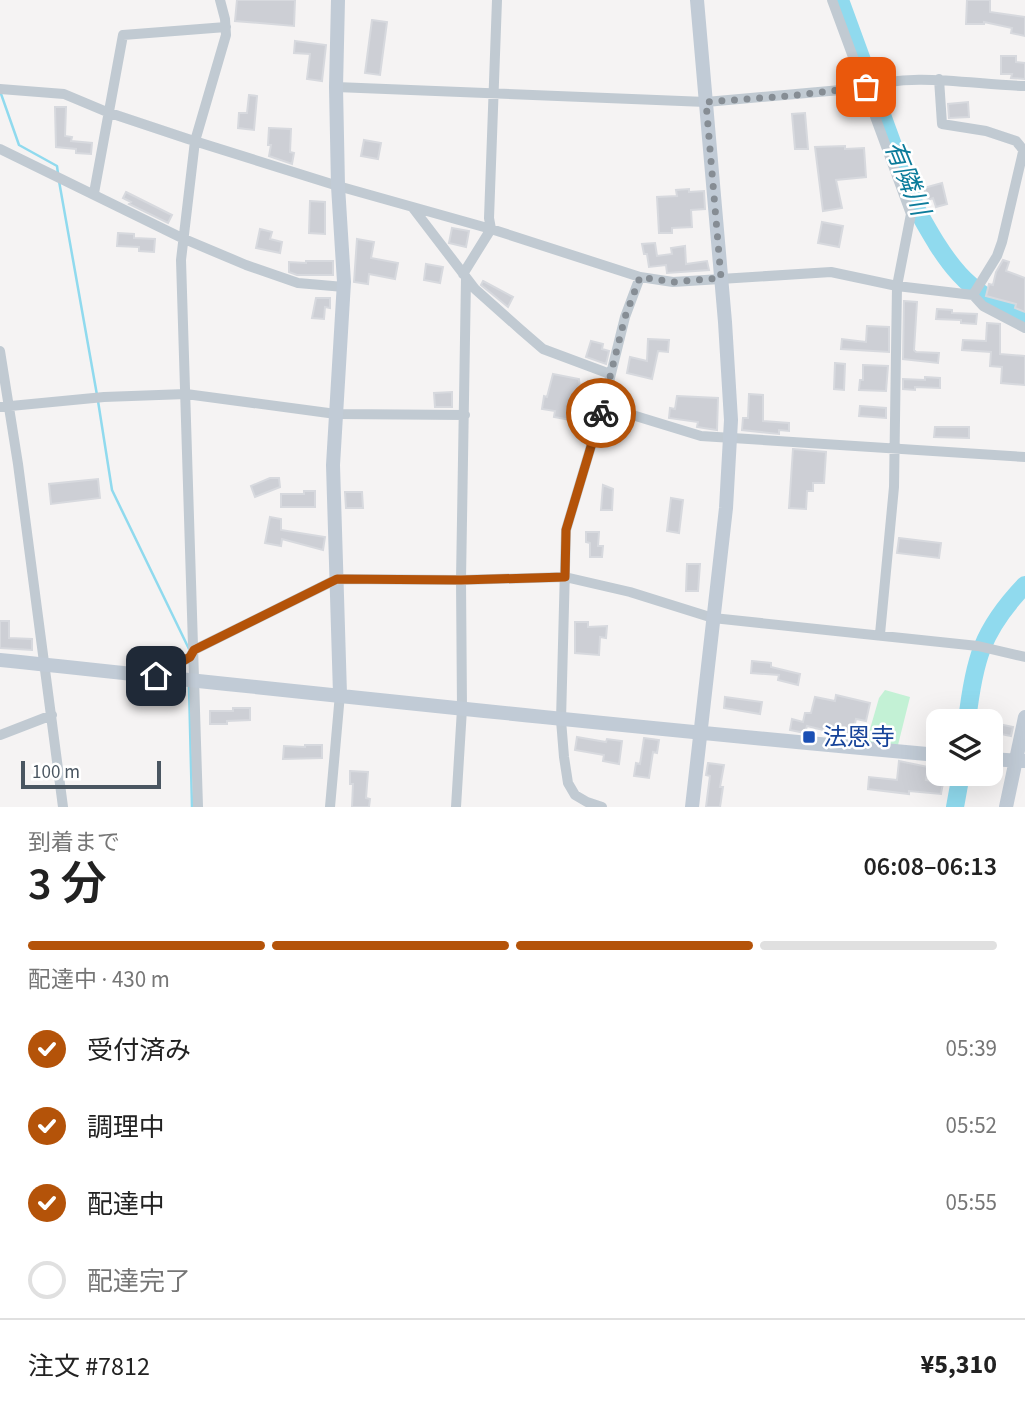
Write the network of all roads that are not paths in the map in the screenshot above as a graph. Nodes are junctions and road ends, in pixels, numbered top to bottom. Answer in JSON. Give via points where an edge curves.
{"nodes":[{"id":1,"x":220,"y":0,"type":"edge"},
{"id":2,"x":338,"y":0,"type":"edge"},
{"id":3,"x":497,"y":0,"type":"edge"},
{"id":4,"x":697,"y":0,"type":"edge"},
{"id":5,"x":832,"y":0,"type":"edge"},
{"id":6,"x":226,"y":27,"type":"junction"},
{"id":7,"x":939,"y":79,"type":"junction"},
{"id":8,"x":868,"y":86,"type":"junction"},
{"id":9,"x":1025,"y":86,"type":"edge"},
{"id":10,"x":336,"y":87,"type":"junction"},
{"id":11,"x":3,"y":90,"type":"edge"},
{"id":12,"x":494,"y":92,"type":"junction"},
{"id":13,"x":706,"y":102,"type":"junction"},
{"id":14,"x":107,"y":112,"type":"junction"},
{"id":15,"x":195,"y":141,"type":"junction"},
{"id":16,"x":0,"y":149,"type":"edge"},
{"id":17,"x":1024,"y":152,"type":"edge"},
{"id":18,"x":338,"y":186,"type":"junction"},
{"id":19,"x":94,"y":193,"type":"junction"},
{"id":20,"x":412,"y":207,"type":"junction"},
{"id":21,"x":491,"y":229,"type":"junction"},
{"id":22,"x":182,"y":238,"type":"junction"},
{"id":23,"x":465,"y":276,"type":"junction"},
{"id":24,"x":640,"y":277,"type":"junction"},
{"id":25,"x":721,"y":278,"type":"junction"},
{"id":26,"x":897,"y":286,"type":"junction"},
{"id":27,"x":344,"y":287,"type":"junction"},
{"id":28,"x":973,"y":295,"type":"junction"},
{"id":29,"x":1025,"y":327,"type":"edge"},
{"id":30,"x":0,"y":351,"type":"edge"},
{"id":31,"x":611,"y":374,"type":"junction"},
{"id":32,"x":186,"y":394,"type":"junction"},
{"id":33,"x":603,"y":406,"type":"junction"},
{"id":34,"x":4,"y":407,"type":"edge"},
{"id":35,"x":336,"y":414,"type":"junction"},
{"id":36,"x":465,"y":415,"type":"junction"},
{"id":37,"x":730,"y":439,"type":"junction"},
{"id":38,"x":895,"y":448,"type":"junction"},
{"id":39,"x":1025,"y":457,"type":"edge"},
{"id":40,"x":565,"y":577,"type":"junction"},
{"id":41,"x":337,"y":579,"type":"junction"},
{"id":42,"x":461,"y":580,"type":"junction"},
{"id":43,"x":713,"y":618,"type":"junction"},
{"id":44,"x":880,"y":634,"type":"junction"},
{"id":45,"x":190,"y":656,"type":"junction"},
{"id":46,"x":1025,"y":657,"type":"edge"},
{"id":47,"x":0,"y":660,"type":"edge"},
{"id":48,"x":45,"y":665,"type":"junction"},
{"id":49,"x":156,"y":676,"type":"junction"},
{"id":50,"x":195,"y":681,"type":"junction"},
{"id":51,"x":340,"y":694,"type":"junction"},
{"id":52,"x":462,"y":709,"type":"junction"},
{"id":53,"x":52,"y":715,"type":"junction"},
{"id":54,"x":1025,"y":717,"type":"edge"},
{"id":55,"x":561,"y":720,"type":"junction"},
{"id":56,"x":700,"y":734,"type":"junction"},
{"id":57,"x":0,"y":735,"type":"edge"},
{"id":58,"x":926,"y":754,"type":"edge"},
{"id":59,"x":1020,"y":761,"type":"edge"},
{"id":60,"x":63,"y":807,"type":"edge"},
{"id":61,"x":198,"y":807,"type":"edge"},
{"id":62,"x":330,"y":807,"type":"edge"},
{"id":63,"x":456,"y":807,"type":"edge"},
{"id":64,"x":602,"y":807,"type":"edge"},
{"id":65,"x":692,"y":807,"type":"edge"},
{"id":66,"x":1006,"y":807,"type":"edge"}],
"edges":[{"from":1,"to":6,"type":"street"},
{"from":2,"to":10,"type":"street"},
{"from":3,"to":12,"type":"street"},
{"from":4,"to":13,"type":"street"},
{"from":5,"to":8,"type":"street"},
{"from":6,"to":14,"type":"street","via":[[123,35]]},
{"from":6,"to":15,"type":"street"},
{"from":7,"to":8,"type":"street"},
{"from":7,"to":9,"type":"street"},
{"from":7,"to":17,"type":"street","via":[[942,124],[1016,141]]},
{"from":8,"to":13,"type":"street"},
{"from":8,"to":26,"type":"street","via":[[911,214]]},
{"from":10,"to":12,"type":"street"},
{"from":10,"to":18,"type":"street"},
{"from":11,"to":14,"type":"street","via":[[64,94]]},
{"from":12,"to":13,"type":"street"},
{"from":12,"to":21,"type":"street"},
{"from":13,"to":25,"type":"street"},
{"from":14,"to":15,"type":"street"},
{"from":14,"to":19,"type":"street"},
{"from":15,"to":18,"type":"street"},
{"from":15,"to":22,"type":"street"},
{"from":16,"to":19,"type":"street"},
{"from":17,"to":28,"type":"street","via":[[1002,242]]},
{"from":18,"to":20,"type":"street"},
{"from":18,"to":27,"type":"street"},
{"from":19,"to":22,"type":"street"},
{"from":20,"to":21,"type":"street"},
{"from":20,"to":23,"type":"street"},
{"from":21,"to":23,"type":"street"},
{"from":21,"to":24,"type":"street"},
{"from":22,"to":27,"type":"street","via":[[298,283]]},
{"from":22,"to":32,"type":"street"},
{"from":23,"to":31,"type":"street","via":[[543,349]]},
{"from":23,"to":36,"type":"street"},
{"from":24,"to":25,"type":"street","via":[[673,282]]},
{"from":24,"to":31,"type":"street"},
{"from":25,"to":26,"type":"street","via":[[831,272]]},
{"from":25,"to":37,"type":"street"},
{"from":26,"to":28,"type":"street"},
{"from":26,"to":38,"type":"street"},
{"from":27,"to":35,"type":"street"},
{"from":28,"to":29,"type":"street","via":[[983,306]]},
{"from":30,"to":34,"type":"street"},
{"from":31,"to":33,"type":"street"},
{"from":32,"to":34,"type":"street"},
{"from":32,"to":35,"type":"street"},
{"from":32,"to":45,"type":"street"},
{"from":33,"to":37,"type":"street","via":[[701,436]]},
{"from":33,"to":40,"type":"street","via":[[566,530]]},
{"from":34,"to":48,"type":"street"},
{"from":35,"to":36,"type":"street"},
{"from":35,"to":41,"type":"street"},
{"from":36,"to":42,"type":"street"},
{"from":37,"to":38,"type":"street"},
{"from":37,"to":43,"type":"street"},
{"from":38,"to":39,"type":"street"},
{"from":38,"to":44,"type":"street"},
{"from":40,"to":42,"type":"street"},
{"from":40,"to":43,"type":"street"},
{"from":40,"to":55,"type":"street"},
{"from":41,"to":42,"type":"street"},
{"from":41,"to":45,"type":"street"},
{"from":41,"to":51,"type":"street"},
{"from":42,"to":52,"type":"street"},
{"from":43,"to":44,"type":"street"},
{"from":43,"to":56,"type":"street"},
{"from":44,"to":46,"type":"street"},
{"from":45,"to":49,"type":"street"},
{"from":45,"to":50,"type":"street"},
{"from":47,"to":48,"type":"street"},
{"from":48,"to":49,"type":"street"},
{"from":48,"to":53,"type":"street"},
{"from":49,"to":50,"type":"street"},
{"from":50,"to":51,"type":"street"},
{"from":50,"to":61,"type":"street"},
{"from":51,"to":52,"type":"street"},
{"from":51,"to":62,"type":"street"},
{"from":52,"to":55,"type":"street"},
{"from":52,"to":63,"type":"street"},
{"from":53,"to":57,"type":"street"},
{"from":53,"to":60,"type":"street"},
{"from":54,"to":59,"type":"street"},
{"from":55,"to":56,"type":"street"},
{"from":55,"to":64,"type":"street","via":[[568,783],[575,794]]},
{"from":56,"to":58,"type":"street"},
{"from":56,"to":65,"type":"street"},
{"from":59,"to":66,"type":"street"}]}
